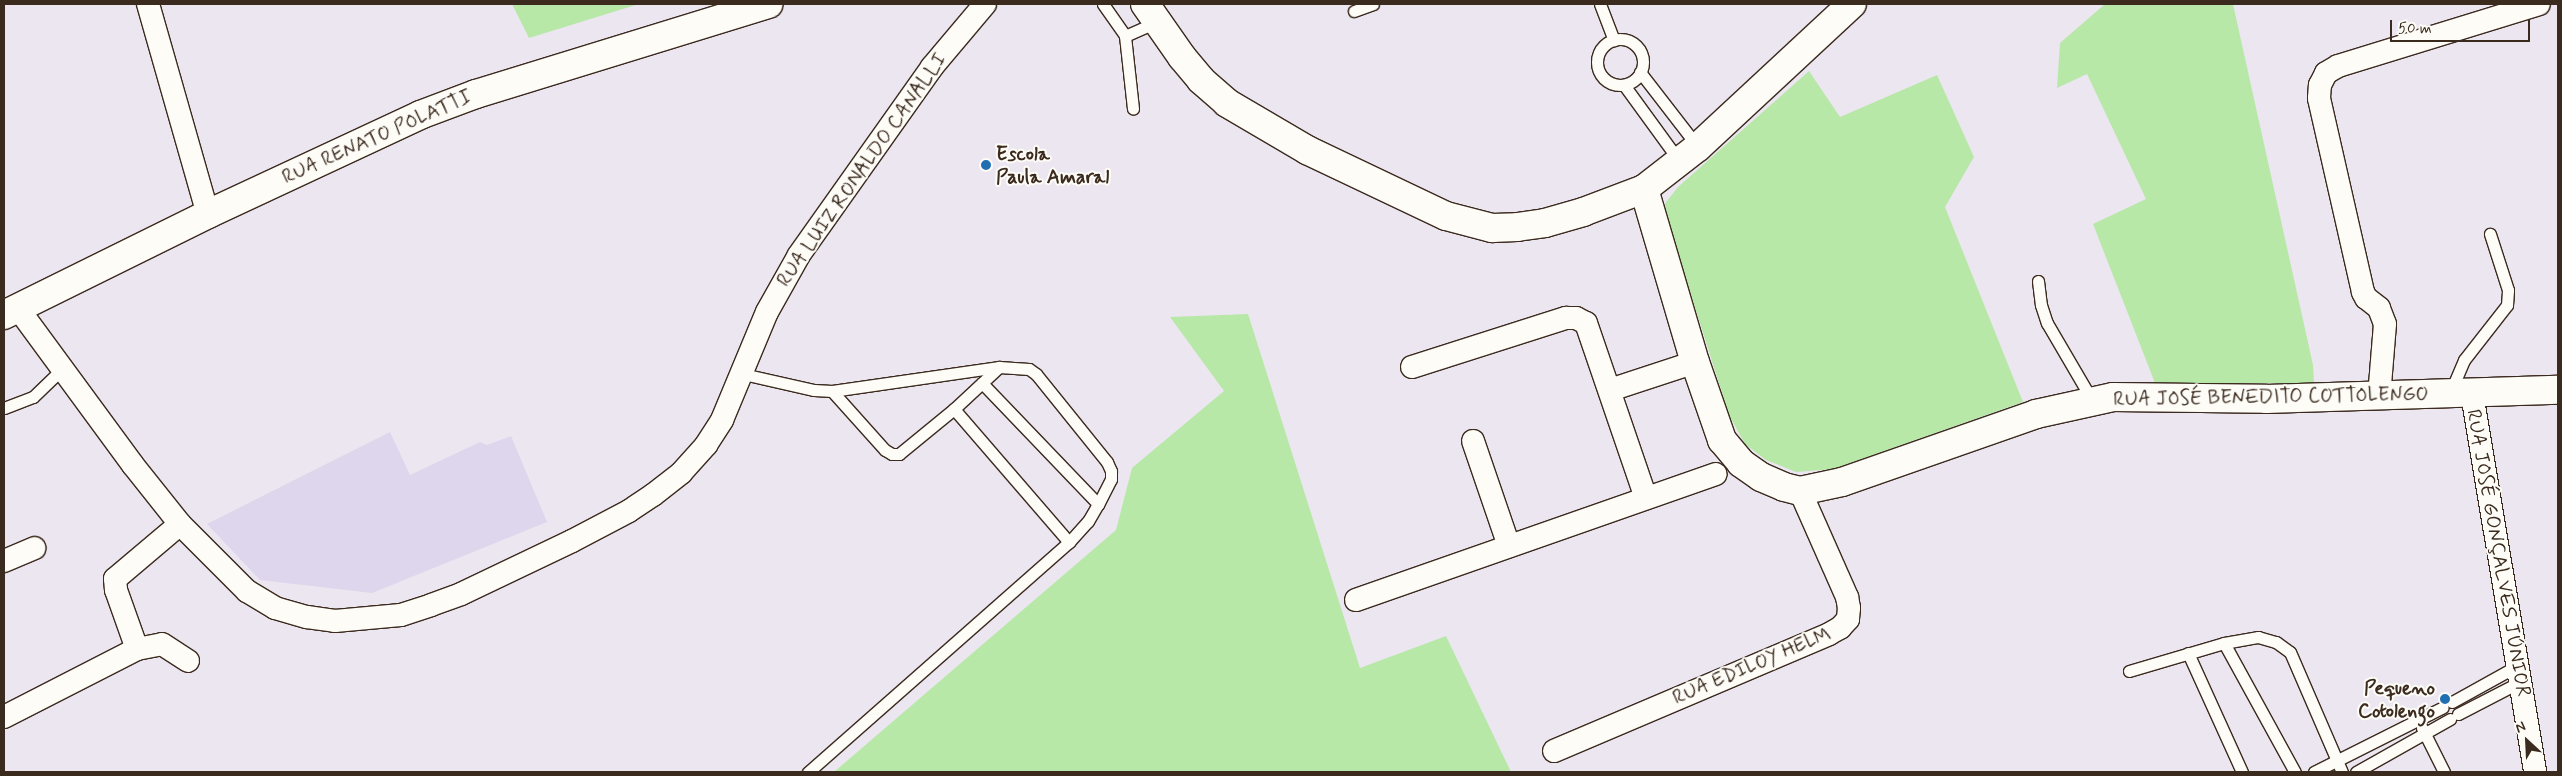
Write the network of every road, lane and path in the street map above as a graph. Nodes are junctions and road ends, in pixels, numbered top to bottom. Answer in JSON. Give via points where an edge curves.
{"nodes":[{"id":1,"x":148,"y":4,"type":"edge"},
{"id":2,"x":768,"y":4,"type":"edge"},
{"id":3,"x":986,"y":4,"type":"edge"},
{"id":4,"x":1103,"y":4,"type":"edge"},
{"id":5,"x":1373,"y":4,"type":"edge"},
{"id":6,"x":1600,"y":4,"type":"edge"},
{"id":7,"x":1852,"y":4,"type":"edge"},
{"id":8,"x":2539,"y":4,"type":"edge"},
{"id":9,"x":1354,"y":11,"type":"dead end"},
{"id":10,"x":1151,"y":13,"type":"edge"},
{"id":11,"x":1124,"y":36,"type":"junction"},
{"id":12,"x":1614,"y":40,"type":"junction"},
{"id":13,"x":1640,"y":72,"type":"junction"},
{"id":14,"x":1624,"y":84,"type":"junction"},
{"id":15,"x":1133,"y":109,"type":"dead end"},
{"id":16,"x":1689,"y":154,"type":"junction"},
{"id":17,"x":1644,"y":189,"type":"junction"},
{"id":18,"x":208,"y":214,"type":"junction"},
{"id":19,"x":2490,"y":234,"type":"dead end"},
{"id":20,"x":2038,"y":281,"type":"dead end"},
{"id":21,"x":10,"y":311,"type":"edge"},
{"id":22,"x":1695,"y":362,"type":"junction"},
{"id":23,"x":1412,"y":367,"type":"dead end"},
{"id":24,"x":999,"y":368,"type":"junction"},
{"id":25,"x":62,"y":370,"type":"junction"},
{"id":26,"x":743,"y":374,"type":"junction"},
{"id":27,"x":982,"y":383,"type":"junction"},
{"id":28,"x":1610,"y":390,"type":"junction"},
{"id":29,"x":2558,"y":390,"type":"edge"},
{"id":30,"x":832,"y":391,"type":"junction"},
{"id":31,"x":2460,"y":394,"type":"junction"},
{"id":32,"x":2379,"y":397,"type":"junction"},
{"id":33,"x":2092,"y":400,"type":"junction"},
{"id":34,"x":4,"y":408,"type":"edge"},
{"id":35,"x":954,"y":409,"type":"junction"},
{"id":36,"x":1472,"y":441,"type":"dead end"},
{"id":37,"x":1716,"y":474,"type":"dead end"},
{"id":38,"x":1800,"y":491,"type":"junction"},
{"id":39,"x":1646,"y":498,"type":"junction"},
{"id":40,"x":1098,"y":504,"type":"junction"},
{"id":41,"x":180,"y":524,"type":"junction"},
{"id":42,"x":1070,"y":542,"type":"junction"},
{"id":43,"x":1509,"y":546,"type":"junction"},
{"id":44,"x":34,"y":548,"type":"dead end"},
{"id":45,"x":4,"y":561,"type":"edge"},
{"id":46,"x":1356,"y":600,"type":"dead end"},
{"id":47,"x":2224,"y":642,"type":"junction"},
{"id":48,"x":137,"y":648,"type":"junction"},
{"id":49,"x":2188,"y":653,"type":"junction"},
{"id":50,"x":188,"y":661,"type":"dead end"},
{"id":51,"x":2129,"y":671,"type":"dead end"},
{"id":52,"x":2519,"y":674,"type":"junction"},
{"id":53,"x":4,"y":717,"type":"edge"},
{"id":54,"x":2418,"y":719,"type":"junction"},
{"id":55,"x":2426,"y":734,"type":"junction"},
{"id":56,"x":2372,"y":742,"type":"junction"},
{"id":57,"x":1554,"y":751,"type":"dead end"},
{"id":58,"x":2381,"y":758,"type":"junction"},
{"id":59,"x":2338,"y":761,"type":"junction"},
{"id":60,"x":808,"y":772,"type":"edge"},
{"id":61,"x":2242,"y":772,"type":"edge"},
{"id":62,"x":2295,"y":772,"type":"edge"},
{"id":63,"x":2314,"y":772,"type":"edge"},
{"id":64,"x":2342,"y":772,"type":"edge"},
{"id":65,"x":2356,"y":772,"type":"edge"},
{"id":66,"x":2444,"y":772,"type":"edge"},
{"id":67,"x":2535,"y":772,"type":"edge"}],
"edges":[{"from":1,"to":18,"type":"street"},
{"from":2,"to":18,"type":"main road","name":"RUA RENATO POLATTI","via":[[448,104],[386,129]]},
{"from":3,"to":26,"type":"street","name":"RUA LUIZ RONALDO CANALLI","via":[[932,67],[799,255],[767,312]]},
{"from":4,"to":11,"type":"lane"},
{"from":5,"to":9,"type":"lane"},
{"from":6,"to":12,"type":"lane"},
{"from":7,"to":16,"type":"main road"},
{"from":8,"to":32,"type":"street","via":[[2338,66],[2326,74],[2320,85],[2320,98],[2363,292],[2379,308],[2385,324]]},
{"from":10,"to":11,"type":"lane"},
{"from":10,"to":17,"type":"main road","via":[[1201,80],[1227,103],[1307,150],[1446,216],[1492,228],[1517,227],[1546,223],[1583,212]]},
{"from":11,"to":15,"type":"lane"},
{"from":12,"to":13,"type":"lane","via":[[1623,39],[1638,47],[1642,55]]},
{"from":12,"to":14,"type":"lane","via":[[1600,50],[1597,67],[1607,81]]},
{"from":13,"to":14,"type":"lane","via":[[1634,80]]},
{"from":13,"to":16,"type":"lane"},
{"from":14,"to":16,"type":"lane"},
{"from":16,"to":17,"type":"main road"},
{"from":17,"to":22,"type":"main road","name":"RUA JOSÉ BENEDITO COTTOLENGO"},
{"from":18,"to":21,"type":"main road","name":"RUA RENATO POLATTI"},
{"from":19,"to":31,"type":"lane","via":[[2508,290],[2507,305],[2464,360]]},
{"from":20,"to":33,"type":"lane","via":[[2047,324]]},
{"from":21,"to":25,"type":"street","name":"RUA LUIZ RONALDO CANALLI"},
{"from":22,"to":28,"type":"street"},
{"from":22,"to":38,"type":"main road","name":"RUA JOSÉ BENEDITO COTTOLENGO","via":[[1715,425],[1730,452],[1761,477]]},
{"from":23,"to":28,"type":"street","via":[[1566,318],[1576,318],[1586,323]]},
{"from":24,"to":27,"type":"lane"},
{"from":24,"to":30,"type":"lane"},
{"from":24,"to":40,"type":"lane","via":[[1017,367],[1036,374],[1107,462],[1111,479]]},
{"from":25,"to":34,"type":"lane","via":[[33,397]]},
{"from":25,"to":41,"type":"street","name":"RUA LUIZ RONALDO CANALLI"},
{"from":26,"to":30,"type":"lane"},
{"from":26,"to":41,"type":"street","name":"RUA LUIZ RONALDO CANALLI","via":[[722,420],[706,445],[653,495],[515,569],[460,594],[401,615],[335,621],[275,608],[240,586]]},
{"from":27,"to":35,"type":"lane"},
{"from":27,"to":40,"type":"lane"},
{"from":28,"to":39,"type":"street"},
{"from":29,"to":31,"type":"main road","name":"RUA JOSÉ BENEDITO COTTOLENGO"},
{"from":30,"to":35,"type":"lane","via":[[892,454],[899,454]]},
{"from":31,"to":32,"type":"main road","name":"RUA JOSÉ BENEDITO COTTOLENGO"},
{"from":31,"to":52,"type":"street","name":"RUA JOSÉ GONÇALVES JÚNIOR"},
{"from":32,"to":33,"type":"main road","name":"RUA JOSÉ BENEDITO COTTOLENGO","via":[[2132,396]]},
{"from":33,"to":38,"type":"main road","name":"RUA JOSÉ BENEDITO COTTOLENGO","via":[[2036,414],[1842,482]]},
{"from":35,"to":42,"type":"lane"},
{"from":36,"to":43,"type":"street"},
{"from":37,"to":39,"type":"street"},
{"from":38,"to":57,"type":"street","name":"RUA EDILOY HELM","via":[[1847,597],[1848,619],[1840,628]]},
{"from":39,"to":43,"type":"street"},
{"from":40,"to":42,"type":"lane"},
{"from":41,"to":48,"type":"street","via":[[115,579]]},
{"from":42,"to":60,"type":"lane"},
{"from":43,"to":46,"type":"street"},
{"from":44,"to":45,"type":"street"},
{"from":47,"to":49,"type":"lane"},
{"from":47,"to":59,"type":"lane","via":[[2258,637],[2284,646],[2290,652]]},
{"from":47,"to":62,"type":"lane"},
{"from":48,"to":50,"type":"street","via":[[162,644]]},
{"from":48,"to":53,"type":"street"},
{"from":49,"to":51,"type":"lane"},
{"from":49,"to":61,"type":"lane"},
{"from":52,"to":54,"type":"lane"},
{"from":52,"to":55,"type":"lane"},
{"from":52,"to":67,"type":"street","name":"RUA JOSÉ GONÇALVES JÚNIOR"},
{"from":54,"to":55,"type":"lane"},
{"from":54,"to":56,"type":"lane"},
{"from":55,"to":58,"type":"lane"},
{"from":55,"to":66,"type":"lane"},
{"from":56,"to":58,"type":"lane"},
{"from":56,"to":59,"type":"lane"},
{"from":58,"to":65,"type":"lane"},
{"from":59,"to":63,"type":"lane"},
{"from":59,"to":64,"type":"lane"}]}
